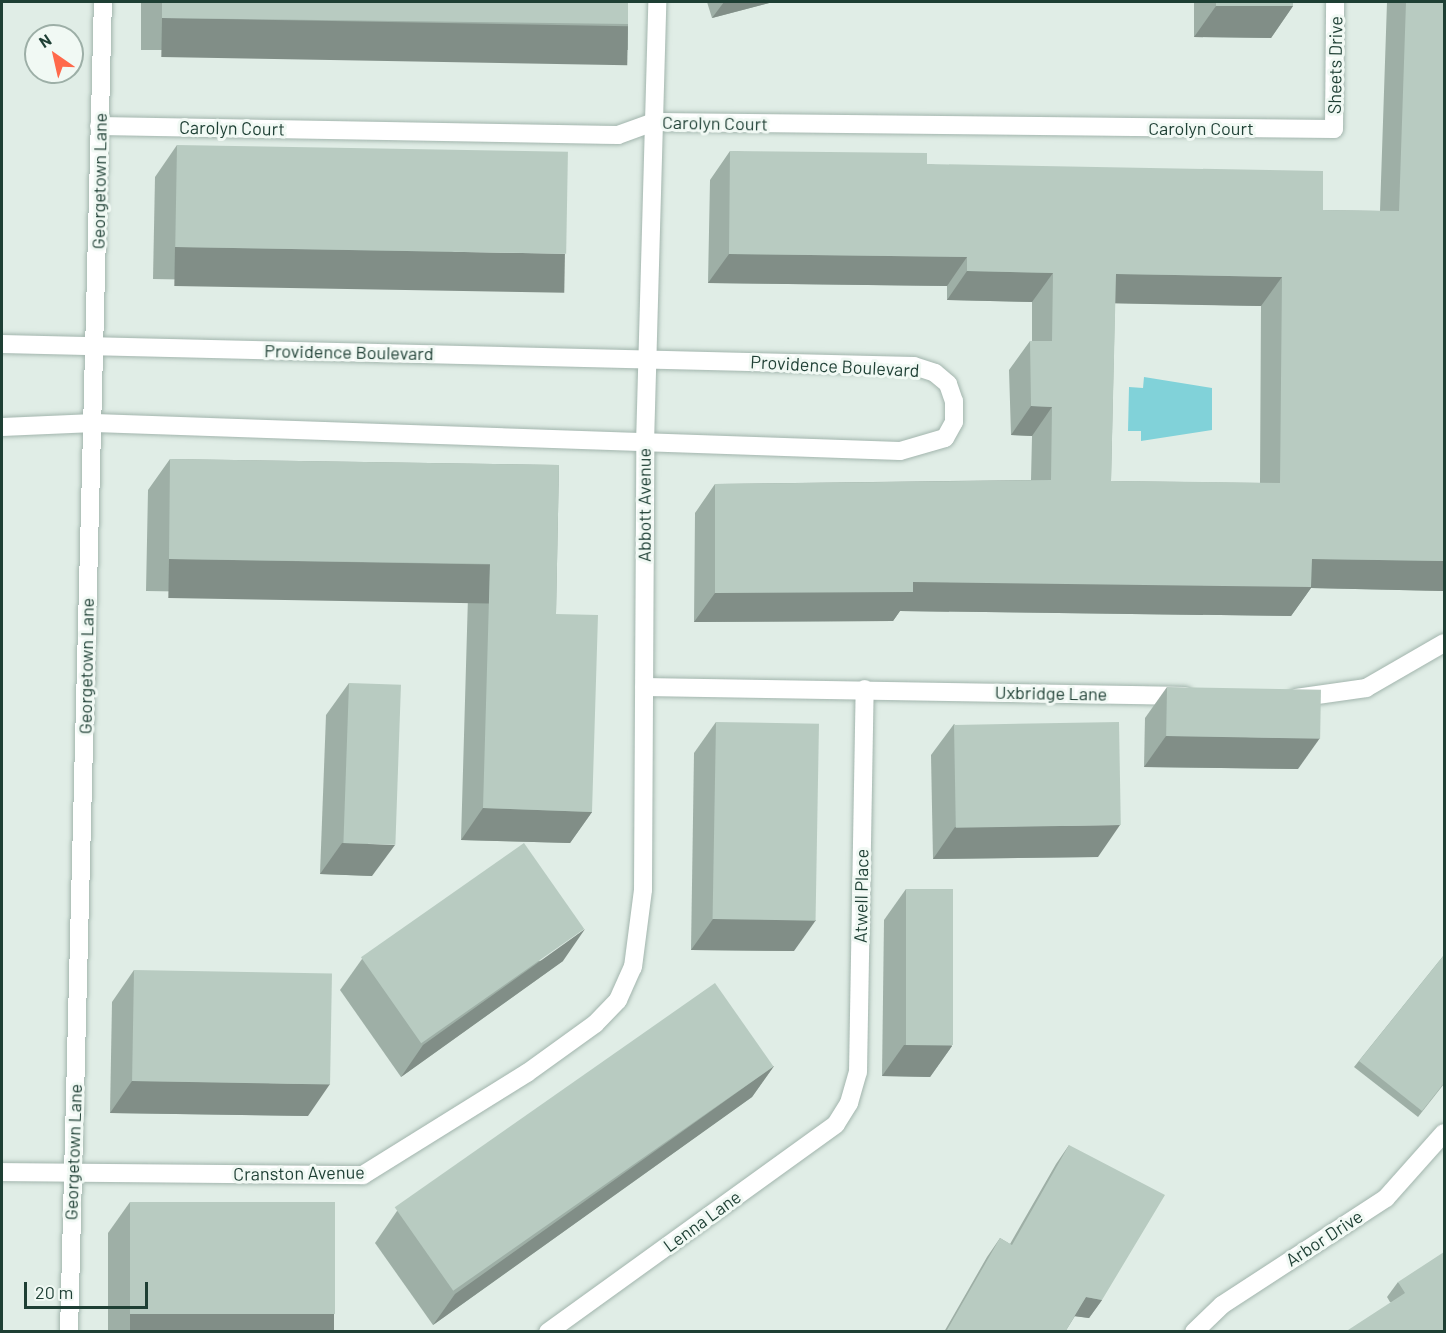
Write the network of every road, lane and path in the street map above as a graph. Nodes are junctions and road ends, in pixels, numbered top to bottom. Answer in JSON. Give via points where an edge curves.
{"nodes":[{"id":1,"x":103,"y":2,"type":"edge"},
{"id":2,"x":657,"y":2,"type":"edge"},
{"id":3,"x":1335,"y":2,"type":"edge"},
{"id":4,"x":653,"y":122,"type":"junction"},
{"id":5,"x":99,"y":126,"type":"junction"},
{"id":6,"x":1334,"y":129,"type":"joint"},
{"id":7,"x":2,"y":344,"type":"edge"},
{"id":8,"x":96,"y":345,"type":"junction"},
{"id":9,"x":646,"y":360,"type":"junction"},
{"id":10,"x":94,"y":423,"type":"junction"},
{"id":11,"x":2,"y":427,"type":"edge"},
{"id":12,"x":645,"y":444,"type":"junction"},
{"id":13,"x":1444,"y":643,"type":"edge"},
{"id":14,"x":644,"y":687,"type":"junction"},
{"id":15,"x":865,"y":689,"type":"junction"},
{"id":16,"x":1207,"y":696,"type":"edge"},
{"id":17,"x":1277,"y":698,"type":"edge"},
{"id":18,"x":615,"y":1003,"type":"joint"},
{"id":19,"x":849,"y":1103,"type":"joint"},
{"id":20,"x":1444,"y":1133,"type":"edge"},
{"id":21,"x":2,"y":1172,"type":"edge"},
{"id":22,"x":72,"y":1173,"type":"junction"},
{"id":23,"x":69,"y":1332,"type":"edge"},
{"id":24,"x":548,"y":1332,"type":"edge"},
{"id":25,"x":1194,"y":1332,"type":"edge"}],
"edges":[{"from":1,"to":5,"type":"street","name":"Georgetown Lane"},
{"from":2,"to":4,"type":"street","name":"Abbott Avenue"},
{"from":3,"to":6,"type":"street","name":"Sheets Drive"},
{"from":4,"to":5,"type":"street","name":"Carolyn Court","via":[[618,135]]},
{"from":4,"to":6,"type":"street","name":"Carolyn Court"},
{"from":4,"to":9,"type":"street","name":"Abbott Avenue"},
{"from":5,"to":8,"type":"street","name":"Georgetown Lane"},
{"from":7,"to":8,"type":"street","name":"Providence Boulevard"},
{"from":8,"to":9,"type":"street","name":"Providence Boulevard"},
{"from":8,"to":10,"type":"street","name":"Georgetown Lane"},
{"from":9,"to":12,"type":"street","name":"Abbott Avenue"},
{"from":9,"to":12,"type":"street","name":"Providence Boulevard","via":[[914,366],[935,372],[948,384],[954,422],[945,438],[900,451]]},
{"from":10,"to":11,"type":"street","name":"Providence Boulevard"},
{"from":10,"to":12,"type":"street","name":"Providence Boulevard"},
{"from":10,"to":22,"type":"street","name":"Georgetown Lane"},
{"from":12,"to":14,"type":"street","name":"Abbott Avenue"},
{"from":13,"to":17,"type":"street","via":[[1366,688],[1313,698]]},
{"from":14,"to":15,"type":"street","name":"Uxbridge Lane"},
{"from":14,"to":18,"type":"street","name":"Abbott Avenue","via":[[643,890],[633,967]]},
{"from":15,"to":16,"type":"street","name":"Uxbridge Lane"},
{"from":15,"to":19,"type":"street","name":"Atwell Place","via":[[858,1072]]},
{"from":18,"to":22,"type":"street","name":"Cranston Avenue","via":[[527,1073],[363,1176]]},
{"from":19,"to":24,"type":"street","name":"Lenna Lane","via":[[836,1124]]},
{"from":20,"to":25,"type":"street","name":"Arbor Drive","via":[[1386,1198],[1222,1305]]},
{"from":21,"to":22,"type":"street","name":"Cranston Avenue"},
{"from":22,"to":23,"type":"street","name":"Georgetown Lane"}]}
